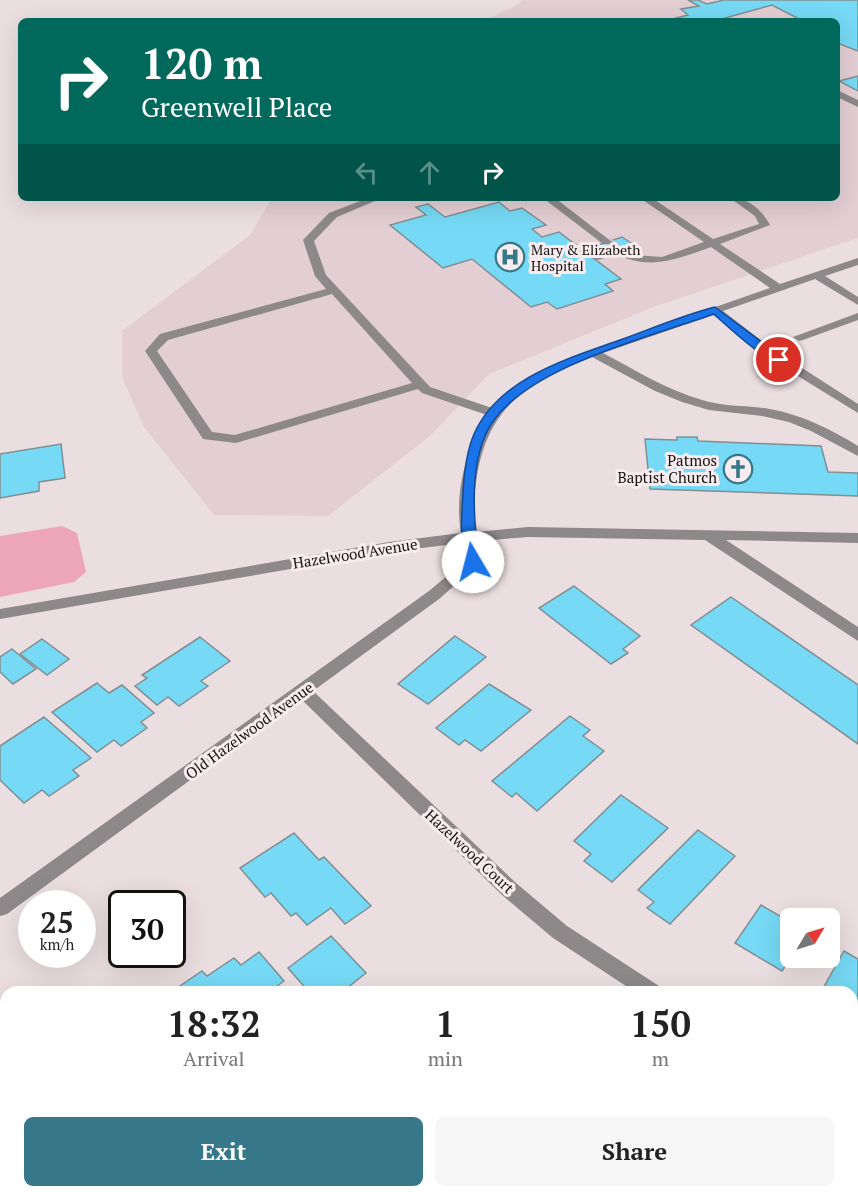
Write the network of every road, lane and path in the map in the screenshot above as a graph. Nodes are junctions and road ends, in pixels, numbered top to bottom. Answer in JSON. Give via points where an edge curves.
{"nodes":[{"id":1,"x":840,"y":95,"type":"edge"},
{"id":2,"x":858,"y":104,"type":"edge"},
{"id":3,"x":369,"y":201,"type":"edge"},
{"id":4,"x":552,"y":201,"type":"edge"},
{"id":5,"x":649,"y":201,"type":"edge"},
{"id":6,"x":740,"y":201,"type":"edge"},
{"id":7,"x":607,"y":242,"type":"tunnel mouth"},
{"id":8,"x":712,"y":244,"type":"junction"},
{"id":9,"x":620,"y":252,"type":"tunnel mouth"},
{"id":10,"x":858,"y":261,"type":"edge"},
{"id":11,"x":816,"y":275,"type":"junction"},
{"id":12,"x":778,"y":288,"type":"junction"},
{"id":13,"x":334,"y":290,"type":"junction"},
{"id":14,"x":858,"y":302,"type":"edge"},
{"id":15,"x":715,"y":310,"type":"junction"},
{"id":16,"x":858,"y":316,"type":"edge"},
{"id":17,"x":799,"y":337,"type":"dead end"},
{"id":18,"x":593,"y":352,"type":"junction"},
{"id":19,"x":421,"y":384,"type":"junction"},
{"id":20,"x":858,"y":409,"type":"edge"},
{"id":21,"x":494,"y":413,"type":"junction"},
{"id":22,"x":858,"y":452,"type":"edge"},
{"id":23,"x":708,"y":535,"type":"junction"},
{"id":24,"x":470,"y":537,"type":"junction"},
{"id":25,"x":858,"y":538,"type":"edge"},
{"id":26,"x":0,"y":614,"type":"edge"},
{"id":27,"x":858,"y":634,"type":"edge"},
{"id":28,"x":303,"y":691,"type":"junction"},
{"id":29,"x":0,"y":908,"type":"edge"},
{"id":30,"x":643,"y":986,"type":"edge"}],
"edges":[{"from":1,"to":2,"type":"street"},
{"from":3,"to":13,"type":"street","via":[[333,215],[308,240],[321,276]]},
{"from":4,"to":7,"type":"street"},
{"from":5,"to":8,"type":"street"},
{"from":6,"to":8,"type":"street","via":[[759,214],[765,225]]},
{"from":8,"to":9,"type":"street","via":[[663,260],[640,259]]},
{"from":8,"to":12,"type":"street"},
{"from":10,"to":11,"type":"street"},
{"from":11,"to":12,"type":"street"},
{"from":11,"to":14,"type":"street"},
{"from":12,"to":15,"type":"street"},
{"from":13,"to":19,"type":"street"},
{"from":13,"to":19,"type":"street","via":[[164,338],[151,351],[208,436],[236,439]]},
{"from":15,"to":18,"type":"street"},
{"from":15,"to":20,"type":"street","via":[[797,373]]},
{"from":16,"to":17,"type":"street"},
{"from":18,"to":21,"type":"street","via":[[520,387]]},
{"from":18,"to":22,"type":"street","via":[[702,405],[800,420]]},
{"from":19,"to":21,"type":"street","via":[[426,390]]},
{"from":21,"to":24,"type":"street","via":[[479,435],[471,462],[467,500]]},
{"from":23,"to":24,"type":"street","name":"Hazelwood Avenue","via":[[528,532]]},
{"from":23,"to":25,"type":"street","name":"Hazelwood Avenue"},
{"from":23,"to":27,"type":"street"},
{"from":24,"to":26,"type":"street","name":"Hazelwood Avenue","via":[[389,547]]},
{"from":24,"to":28,"type":"street","name":"Old Hazelwood Avenue","via":[[473,562]]},
{"from":28,"to":29,"type":"street","name":"Old Hazelwood Avenue"},
{"from":28,"to":30,"type":"street","name":"Hazelwood Court","via":[[509,889],[560,932]]}]}
